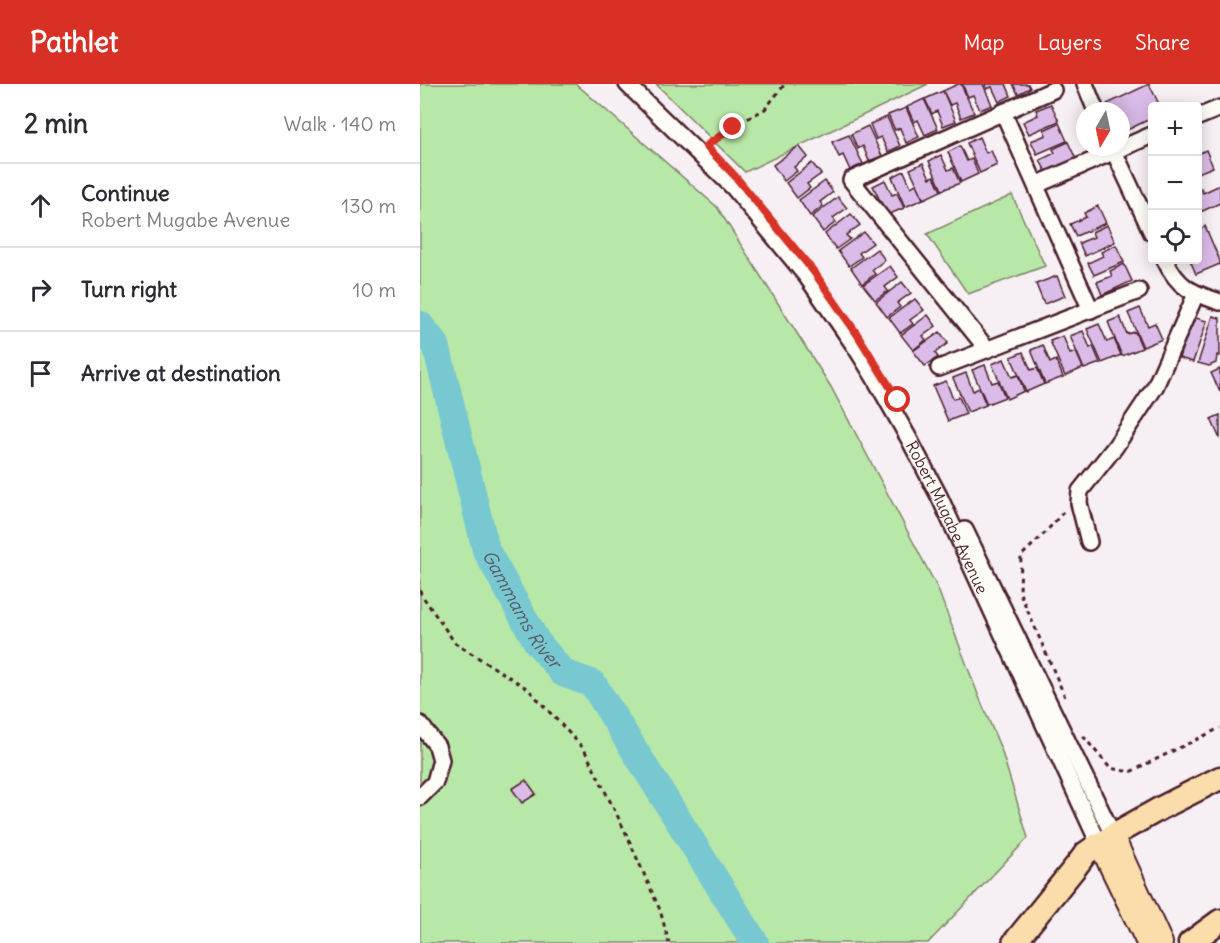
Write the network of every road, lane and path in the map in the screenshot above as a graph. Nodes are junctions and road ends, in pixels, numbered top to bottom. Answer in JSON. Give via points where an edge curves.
{"nodes":[{"id":1,"x":627,"y":84,"type":"edge"},
{"id":2,"x":641,"y":84,"type":"edge"},
{"id":3,"x":784,"y":84,"type":"edge"},
{"id":4,"x":1085,"y":84,"type":"edge"},
{"id":5,"x":1053,"y":90,"type":"dead end"},
{"id":6,"x":1092,"y":102,"type":"edge"},
{"id":7,"x":1220,"y":108,"type":"edge"},
{"id":8,"x":1003,"y":112,"type":"junction"},
{"id":9,"x":1202,"y":115,"type":"edge"},
{"id":10,"x":1148,"y":136,"type":"edge"},
{"id":11,"x":1130,"y":143,"type":"edge"},
{"id":12,"x":706,"y":146,"type":"junction"},
{"id":13,"x":1098,"y":156,"type":"edge"},
{"id":14,"x":1116,"y":156,"type":"edge"},
{"id":15,"x":1036,"y":185,"type":"junction"},
{"id":16,"x":1148,"y":224,"type":"edge"},
{"id":17,"x":1167,"y":264,"type":"edge"},
{"id":18,"x":1139,"y":291,"type":"dead end"},
{"id":19,"x":1196,"y":294,"type":"junction"},
{"id":20,"x":1220,"y":302,"type":"edge"},
{"id":21,"x":1091,"y":310,"type":"junction"},
{"id":22,"x":987,"y":349,"type":"junction"},
{"id":23,"x":939,"y":368,"type":"dead end"},
{"id":24,"x":1080,"y":491,"type":"junction"},
{"id":25,"x":1089,"y":542,"type":"dead end"},
{"id":26,"x":420,"y":590,"type":"edge"},
{"id":27,"x":1067,"y":701,"type":"dead end"},
{"id":28,"x":420,"y":724,"type":"edge"},
{"id":29,"x":1220,"y":728,"type":"edge"},
{"id":30,"x":1081,"y":734,"type":"dead end"},
{"id":31,"x":1220,"y":778,"type":"edge"},
{"id":32,"x":420,"y":797,"type":"edge"},
{"id":33,"x":1106,"y":839,"type":"junction"},
{"id":34,"x":1131,"y":892,"type":"junction"},
{"id":35,"x":1220,"y":921,"type":"edge"},
{"id":36,"x":669,"y":943,"type":"edge"},
{"id":37,"x":1014,"y":943,"type":"edge"},
{"id":38,"x":1147,"y":943,"type":"edge"},
{"id":39,"x":1162,"y":943,"type":"edge"},
{"id":40,"x":1190,"y":943,"type":"edge"}],
"edges":[{"from":1,"to":33,"type":"street","name":"Robert Mugabe Avenue","via":[[733,187],[807,278],[868,367],[939,496]]},
{"from":2,"to":12,"type":"street","name":"Robert Mugabe Avenue"},
{"from":3,"to":12,"type":"path","via":[[765,109]]},
{"from":4,"to":6,"type":"street"},
{"from":5,"to":8,"type":"street"},
{"from":7,"to":9,"type":"street"},
{"from":8,"to":15,"type":"street"},
{"from":8,"to":22,"type":"street","via":[[851,180]]},
{"from":10,"to":11,"type":"street"},
{"from":12,"to":33,"type":"street","name":"Robert Mugabe Avenue","via":[[814,272],[898,400],[936,470]]},
{"from":13,"to":15,"type":"street"},
{"from":14,"to":16,"type":"street"},
{"from":15,"to":21,"type":"street"},
{"from":17,"to":19,"type":"street","via":[[1181,283]]},
{"from":18,"to":21,"type":"street"},
{"from":19,"to":20,"type":"street"},
{"from":19,"to":24,"type":"street","via":[[1155,387]]},
{"from":21,"to":22,"type":"street"},
{"from":22,"to":23,"type":"street"},
{"from":24,"to":25,"type":"street","via":[[1079,503]]},
{"from":24,"to":27,"type":"path","via":[[1021,556],[1020,593]]},
{"from":26,"to":36,"type":"path","via":[[455,643],[528,689],[584,749],[660,910]]},
{"from":28,"to":32,"type":"street","via":[[437,746],[441,760],[435,782]]},
{"from":29,"to":30,"type":"path","via":[[1130,772],[1110,768]]},
{"from":31,"to":33,"type":"highway"},
{"from":33,"to":34,"type":"main road","name":"Robert Mugabe Avenue"},
{"from":33,"to":37,"type":"highway","via":[[1086,853]]},
{"from":34,"to":38,"type":"main road","name":"Robert Mugabe Avenue"},
{"from":34,"to":39,"type":"main road","name":"Robert Mugabe Avenue"},
{"from":35,"to":40,"type":"highway"}]}
